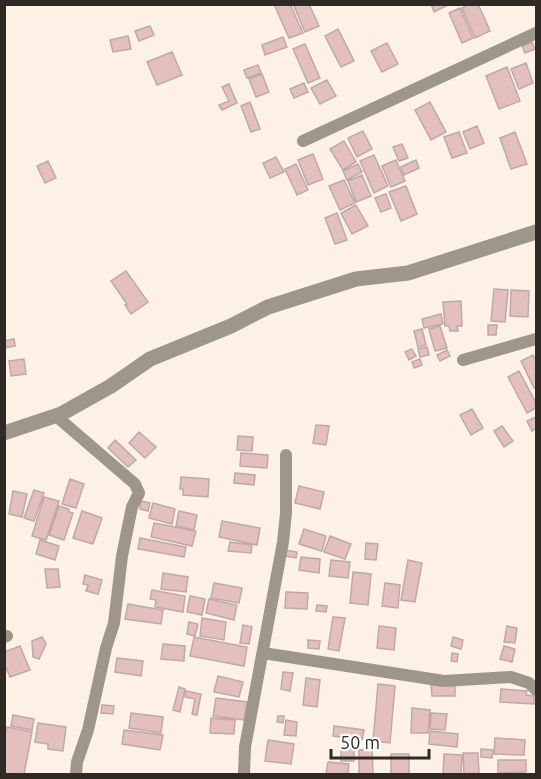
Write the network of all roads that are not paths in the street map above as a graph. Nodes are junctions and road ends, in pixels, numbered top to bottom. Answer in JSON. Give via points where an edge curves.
{"nodes":[{"id":1,"x":537,"y":33,"type":"edge"},
{"id":2,"x":303,"y":141,"type":"dead end"},
{"id":3,"x":537,"y":232,"type":"edge"},
{"id":4,"x":537,"y":339,"type":"edge"},
{"id":5,"x":463,"y":360,"type":"dead end"},
{"id":6,"x":56,"y":416,"type":"junction"},
{"id":7,"x":4,"y":433,"type":"edge"},
{"id":8,"x":286,"y":455,"type":"dead end"},
{"id":9,"x":263,"y":653,"type":"junction"},
{"id":10,"x":537,"y":690,"type":"edge"},
{"id":11,"x":76,"y":774,"type":"edge"},
{"id":12,"x":244,"y":774,"type":"edge"}],
"edges":[{"from":1,"to":2,"type":"street"},
{"from":3,"to":6,"type":"street","via":[[408,273],[356,279],[268,307],[150,359]]},
{"from":4,"to":5,"type":"street"},
{"from":6,"to":7,"type":"street"},
{"from":6,"to":11,"type":"street","via":[[135,484],[139,493],[132,507],[122,556],[114,623]]},
{"from":8,"to":9,"type":"street","via":[[283,542]]},
{"from":9,"to":10,"type":"street","via":[[444,681],[511,677],[530,683]]},
{"from":9,"to":12,"type":"street","via":[[244,747]]}]}
